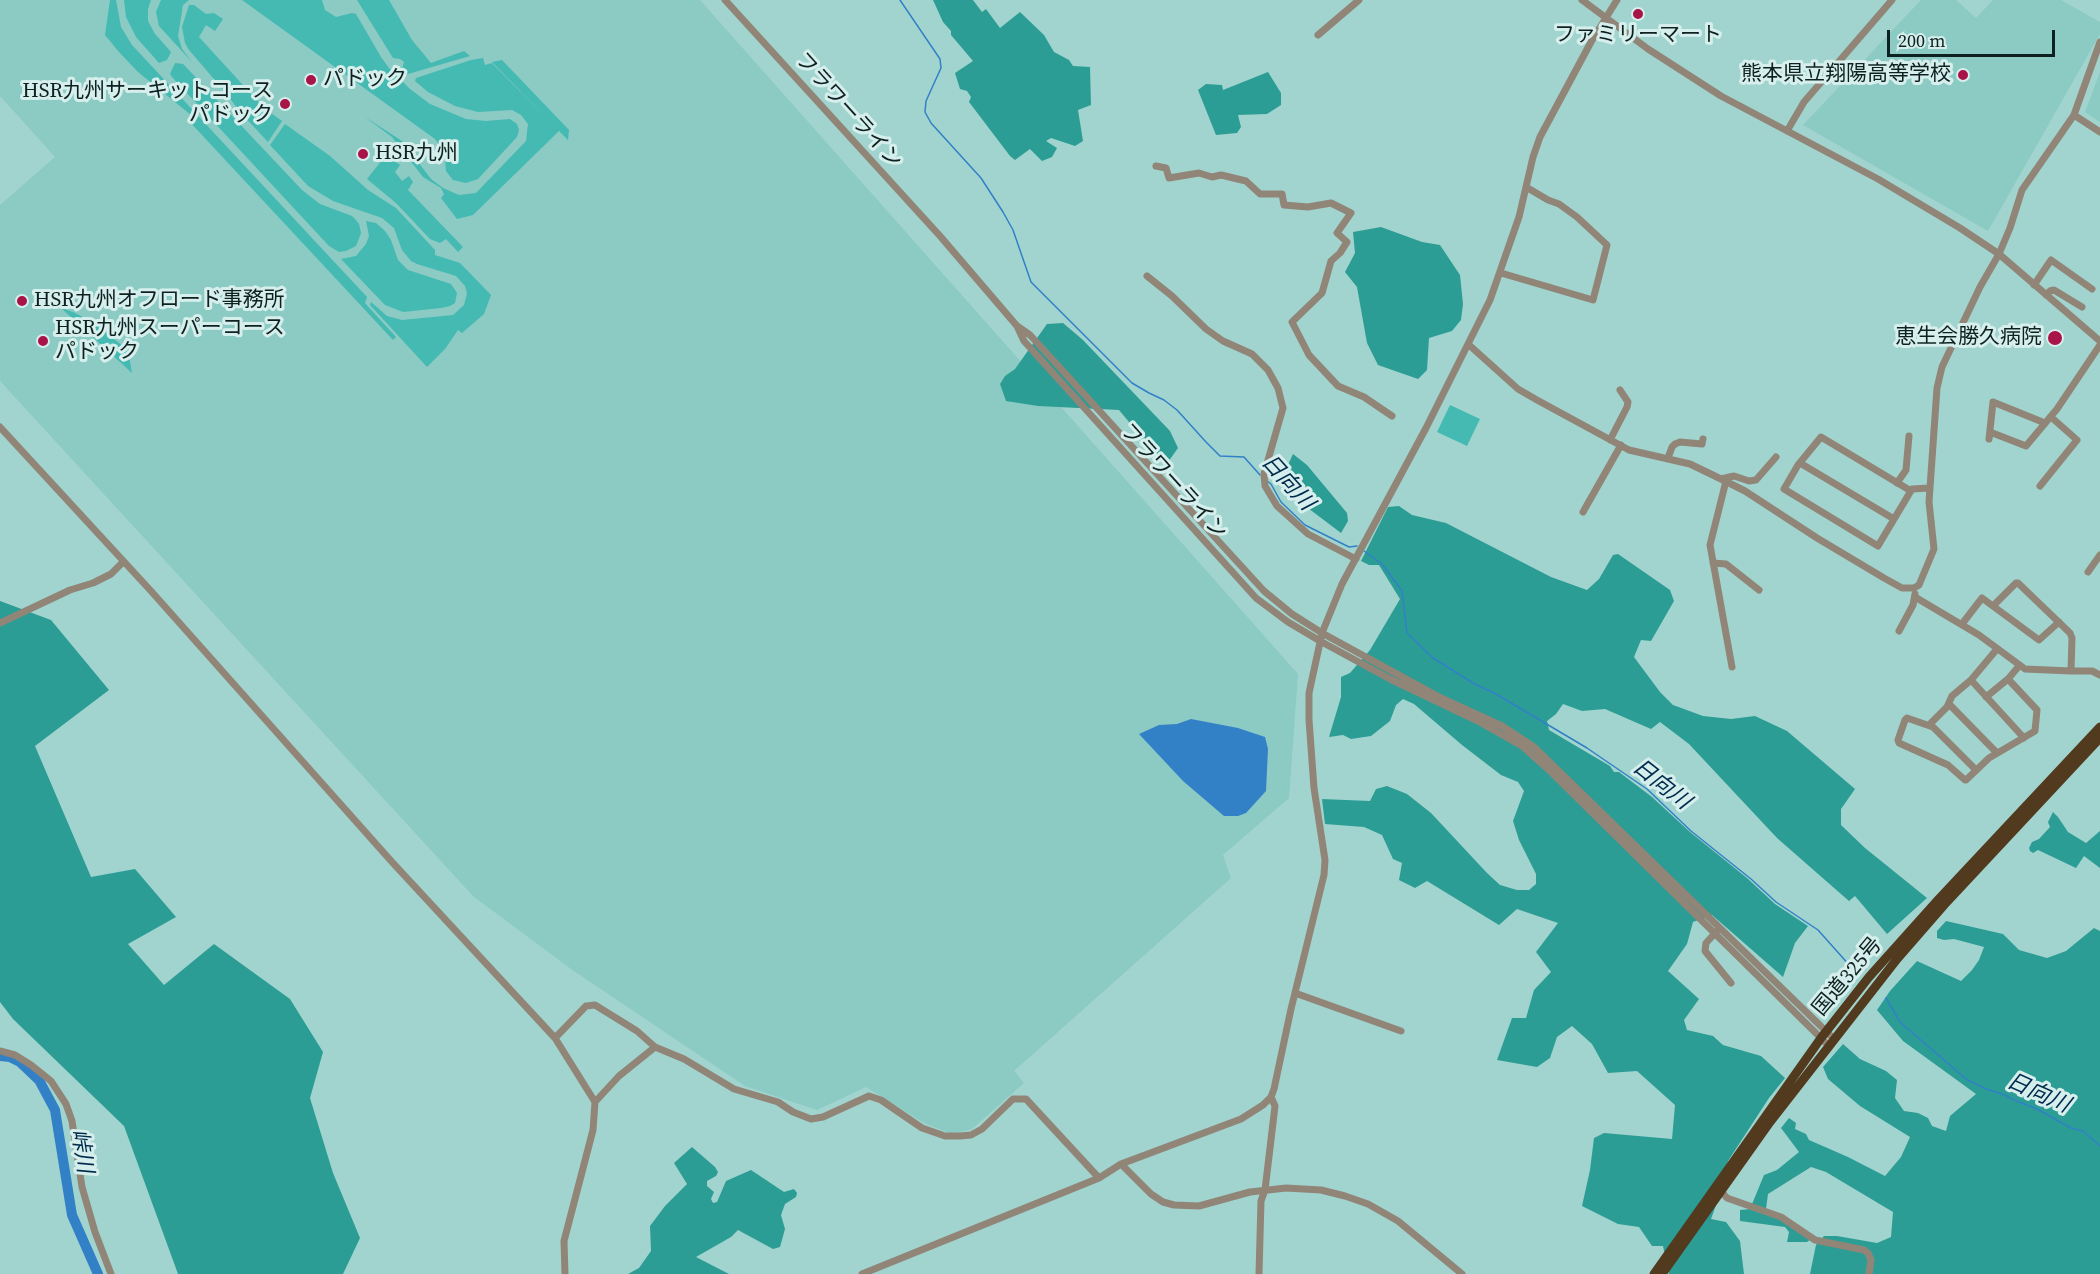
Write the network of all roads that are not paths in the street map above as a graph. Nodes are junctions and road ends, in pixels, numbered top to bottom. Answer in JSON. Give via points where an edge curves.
{"nodes":[{"id":1,"x":725,"y":0,"type":"edge"},
{"id":2,"x":1359,"y":0,"type":"edge"},
{"id":3,"x":1582,"y":0,"type":"edge"},
{"id":4,"x":1617,"y":0,"type":"edge"},
{"id":5,"x":1892,"y":0,"type":"edge"},
{"id":6,"x":1605,"y":18,"type":"junction"},
{"id":7,"x":1318,"y":35,"type":"dead end"},
{"id":8,"x":2100,"y":42,"type":"edge"},
{"id":9,"x":2074,"y":115,"type":"junction"},
{"id":10,"x":1787,"y":131,"type":"junction"},
{"id":11,"x":2100,"y":132,"type":"edge"},
{"id":12,"x":1156,"y":165,"type":"dead end"},
{"id":13,"x":1526,"y":188,"type":"junction"},
{"id":14,"x":1999,"y":254,"type":"junction"},
{"id":15,"x":1501,"y":273,"type":"junction"},
{"id":16,"x":1147,"y":276,"type":"dead end"},
{"id":17,"x":2034,"y":285,"type":"junction"},
{"id":18,"x":2092,"y":289,"type":"dead end"},
{"id":19,"x":2046,"y":295,"type":"junction"},
{"id":20,"x":2082,"y":307,"type":"dead end"},
{"id":21,"x":1017,"y":327,"type":"junction"},
{"id":22,"x":2099,"y":341,"type":"edge"},
{"id":23,"x":1468,"y":344,"type":"junction"},
{"id":24,"x":1620,"y":390,"type":"dead end"},
{"id":25,"x":1392,"y":416,"type":"dead end"},
{"id":26,"x":2048,"y":420,"type":"junction"},
{"id":27,"x":0,"y":427,"type":"edge"},
{"id":28,"x":1909,"y":436,"type":"dead end"},
{"id":29,"x":1703,"y":439,"type":"dead end"},
{"id":30,"x":1610,"y":440,"type":"junction"},
{"id":31,"x":1621,"y":445,"type":"junction"},
{"id":32,"x":1776,"y":457,"type":"dead end"},
{"id":33,"x":1668,"y":458,"type":"junction"},
{"id":34,"x":1800,"y":463,"type":"junction"},
{"id":35,"x":1724,"y":480,"type":"junction"},
{"id":36,"x":1897,"y":483,"type":"junction"},
{"id":37,"x":2040,"y":486,"type":"dead end"},
{"id":38,"x":1930,"y":488,"type":"junction"},
{"id":39,"x":1911,"y":491,"type":"junction"},
{"id":40,"x":1583,"y":512,"type":"dead end"},
{"id":41,"x":1894,"y":519,"type":"junction"},
{"id":42,"x":2100,"y":555,"type":"edge"},
{"id":43,"x":1358,"y":556,"type":"junction"},
{"id":44,"x":123,"y":562,"type":"junction"},
{"id":45,"x":1713,"y":563,"type":"junction"},
{"id":46,"x":2088,"y":573,"type":"dead end"},
{"id":47,"x":1914,"y":588,"type":"junction"},
{"id":48,"x":1759,"y":590,"type":"dead end"},
{"id":49,"x":1915,"y":597,"type":"junction"},
{"id":50,"x":1994,"y":606,"type":"junction"},
{"id":51,"x":2059,"y":622,"type":"junction"},
{"id":52,"x":0,"y":623,"type":"edge"},
{"id":53,"x":1962,"y":624,"type":"junction"},
{"id":54,"x":1899,"y":631,"type":"dead end"},
{"id":55,"x":1322,"y":633,"type":"junction"},
{"id":56,"x":1320,"y":641,"type":"junction"},
{"id":57,"x":1997,"y":649,"type":"junction"},
{"id":58,"x":2019,"y":666,"type":"junction"},
{"id":59,"x":1732,"y":668,"type":"dead end"},
{"id":60,"x":2071,"y":671,"type":"junction"},
{"id":61,"x":2100,"y":675,"type":"edge"},
{"id":62,"x":2008,"y":679,"type":"junction"},
{"id":63,"x":1971,"y":680,"type":"junction"},
{"id":64,"x":1986,"y":697,"type":"junction"},
{"id":65,"x":1949,"y":704,"type":"junction"},
{"id":66,"x":1929,"y":725,"type":"junction"},
{"id":67,"x":2100,"y":727,"type":"edge"},
{"id":68,"x":2024,"y":738,"type":"junction"},
{"id":69,"x":2100,"y":738,"type":"edge"},
{"id":70,"x":1997,"y":753,"type":"junction"},
{"id":71,"x":1976,"y":771,"type":"junction"},
{"id":72,"x":1717,"y":931,"type":"junction"},
{"id":73,"x":1731,"y":983,"type":"dead end"},
{"id":74,"x":1295,"y":993,"type":"junction"},
{"id":75,"x":1401,"y":1030,"type":"dead end"},
{"id":76,"x":1823,"y":1035,"type":"junction"},
{"id":77,"x":555,"y":1038,"type":"junction"},
{"id":78,"x":1832,"y":1042,"type":"junction"},
{"id":79,"x":656,"y":1047,"type":"junction"},
{"id":80,"x":0,"y":1051,"type":"edge"},
{"id":81,"x":1271,"y":1097,"type":"junction"},
{"id":82,"x":595,"y":1102,"type":"junction"},
{"id":83,"x":1121,"y":1164,"type":"junction"},
{"id":84,"x":1099,"y":1178,"type":"junction"},
{"id":85,"x":1265,"y":1190,"type":"junction"},
{"id":86,"x":1721,"y":1191,"type":"junction"},
{"id":87,"x":111,"y":1274,"type":"edge"},
{"id":88,"x":565,"y":1274,"type":"edge"},
{"id":89,"x":862,"y":1274,"type":"edge"},
{"id":90,"x":1259,"y":1274,"type":"edge"},
{"id":91,"x":1462,"y":1274,"type":"edge"},
{"id":92,"x":1654,"y":1274,"type":"edge"},
{"id":93,"x":1662,"y":1274,"type":"edge"},
{"id":94,"x":1869,"y":1274,"type":"edge"}],
"edges":[{"from":1,"to":21,"type":"street","name":"フラワーライン","via":[[940,236]]},
{"from":2,"to":7,"type":"street"},
{"from":3,"to":6,"type":"street"},
{"from":4,"to":6,"type":"street"},
{"from":5,"to":10,"type":"street","via":[[1804,102]]},
{"from":6,"to":10,"type":"street","via":[[1690,78]]},
{"from":6,"to":13,"type":"street","via":[[1540,137]]},
{"from":8,"to":9,"type":"street"},
{"from":9,"to":11,"type":"street"},
{"from":9,"to":14,"type":"street","via":[[2022,190]]},
{"from":10,"to":14,"type":"street","via":[[1929,208]]},
{"from":12,"to":25,"type":"street","via":[[1166,168],[1169,178],[1199,173],[1221,175],[1246,181],[1260,194],[1282,194],[1284,205],[1308,207],[1331,203],[1351,213],[1337,233],[1347,242],[1331,261],[1322,293],[1292,322],[1309,355],[1338,386],[1364,397]]},
{"from":13,"to":15,"type":"street"},
{"from":13,"to":15,"type":"street","via":[[1559,204],[1607,245],[1593,300]]},
{"from":14,"to":17,"type":"street"},
{"from":14,"to":38,"type":"street","via":[[1939,376]]},
{"from":15,"to":23,"type":"street"},
{"from":16,"to":43,"type":"street","via":[[1206,329],[1252,354],[1268,370],[1283,408],[1264,474],[1265,486],[1277,506],[1308,534]]},
{"from":17,"to":18,"type":"street","via":[[2051,260]]},
{"from":17,"to":19,"type":"street"},
{"from":19,"to":20,"type":"street","via":[[2054,290]]},
{"from":19,"to":22,"type":"street"},
{"from":21,"to":55,"type":"street","name":"フラワーライン","via":[[1030,335],[1264,591]]},
{"from":21,"to":56,"type":"street","name":"フラワーライン","via":[[1024,342],[1256,598]]},
{"from":22,"to":26,"type":"street"},
{"from":23,"to":30,"type":"street","via":[[1518,389]]},
{"from":23,"to":43,"type":"street"},
{"from":24,"to":30,"type":"street","via":[[1627,407]]},
{"from":26,"to":26,"type":"street","via":[[2026,446],[1989,436],[1993,402]]},
{"from":26,"to":37,"type":"street","via":[[2077,440]]},
{"from":27,"to":44,"type":"street"},
{"from":28,"to":36,"type":"street","via":[[1906,470]]},
{"from":29,"to":33,"type":"street","via":[[1702,444],[1675,444]]},
{"from":30,"to":31,"type":"street"},
{"from":31,"to":33,"type":"street","via":[[1640,454]]},
{"from":31,"to":40,"type":"street"},
{"from":32,"to":35,"type":"street","via":[[1756,480],[1734,476]]},
{"from":33,"to":35,"type":"street"},
{"from":34,"to":36,"type":"street","via":[[1821,437]]},
{"from":34,"to":41,"type":"street"},
{"from":34,"to":41,"type":"street","via":[[1784,489],[1878,546]]},
{"from":35,"to":45,"type":"street","via":[[1710,545]]},
{"from":35,"to":47,"type":"street","via":[[1884,578],[1902,588]]},
{"from":36,"to":39,"type":"street"},
{"from":38,"to":39,"type":"street"},
{"from":38,"to":47,"type":"street","via":[[1934,549],[1919,585]]},
{"from":39,"to":41,"type":"street"},
{"from":42,"to":46,"type":"street"},
{"from":43,"to":55,"type":"street"},
{"from":44,"to":52,"type":"street","via":[[93,583],[69,590]]},
{"from":44,"to":77,"type":"street"},
{"from":45,"to":48,"type":"street","via":[[1726,564]]},
{"from":45,"to":59,"type":"street"},
{"from":47,"to":49,"type":"street"},
{"from":49,"to":53,"type":"street"},
{"from":49,"to":54,"type":"street"},
{"from":50,"to":51,"type":"street","via":[[2039,640]]},
{"from":50,"to":51,"type":"street","via":[[2017,582]]},
{"from":50,"to":53,"type":"street","via":[[1981,598]]},
{"from":51,"to":60,"type":"street","via":[[2072,636]]},
{"from":53,"to":57,"type":"street"},
{"from":55,"to":56,"type":"street"},
{"from":55,"to":72,"type":"street","name":"フラワーライン","via":[[1524,739]]},
{"from":56,"to":72,"type":"street","name":"フラワーライン","via":[[1522,746]]},
{"from":56,"to":74,"type":"street","via":[[1309,693],[1309,720],[1324,875]]},
{"from":57,"to":58,"type":"street"},
{"from":57,"to":63,"type":"street"},
{"from":58,"to":60,"type":"street"},
{"from":58,"to":62,"type":"street"},
{"from":60,"to":61,"type":"street"},
{"from":62,"to":64,"type":"street"},
{"from":62,"to":68,"type":"street","via":[[2037,710],[2035,731]]},
{"from":63,"to":64,"type":"street"},
{"from":63,"to":65,"type":"street","via":[[1952,696]]},
{"from":64,"to":68,"type":"street"},
{"from":65,"to":66,"type":"street"},
{"from":65,"to":70,"type":"street"},
{"from":66,"to":71,"type":"street"},
{"from":66,"to":71,"type":"street","via":[[1906,718],[1898,742],[1948,765],[1964,780]]},
{"from":67,"to":76,"type":"highway","name":"国道325号","via":[[1930,908]]},
{"from":68,"to":70,"type":"street"},
{"from":69,"to":78,"type":"highway","name":"国道325号","via":[[1935,914]]},
{"from":70,"to":71,"type":"street"},
{"from":72,"to":73,"type":"street","via":[[1706,943],[1705,951]]},
{"from":72,"to":76,"type":"street"},
{"from":74,"to":75,"type":"street"},
{"from":74,"to":81,"type":"street"},
{"from":76,"to":78,"type":"street"},
{"from":76,"to":92,"type":"highway","name":"国道325号"},
{"from":77,"to":79,"type":"street","via":[[586,1006],[595,1005]]},
{"from":77,"to":82,"type":"street"},
{"from":78,"to":86,"type":"highway","name":"国道325号"},
{"from":79,"to":82,"type":"street"},
{"from":79,"to":84,"type":"street","via":[[734,1089],[778,1102],[811,1119],[869,1096],[922,1128],[945,1136],[971,1135],[1013,1099],[1026,1099]]},
{"from":80,"to":87,"type":"street","via":[[15,1055],[51,1081],[66,1104],[82,1187]]},
{"from":81,"to":83,"type":"street","via":[[1241,1119]]},
{"from":81,"to":85,"type":"street","via":[[1275,1106]]},
{"from":82,"to":88,"type":"street","via":[[592,1133],[564,1241]]},
{"from":83,"to":84,"type":"street"},
{"from":83,"to":85,"type":"street","via":[[1151,1194],[1174,1205],[1199,1206]]},
{"from":84,"to":89,"type":"street"},
{"from":85,"to":90,"type":"street","via":[[1261,1201]]},
{"from":85,"to":91,"type":"street","via":[[1312,1189],[1368,1204],[1398,1221]]},
{"from":86,"to":93,"type":"highway","name":"国道325号"},
{"from":86,"to":94,"type":"street","via":[[1727,1198],[1781,1217],[1815,1240],[1864,1250],[1871,1260]]}]}
